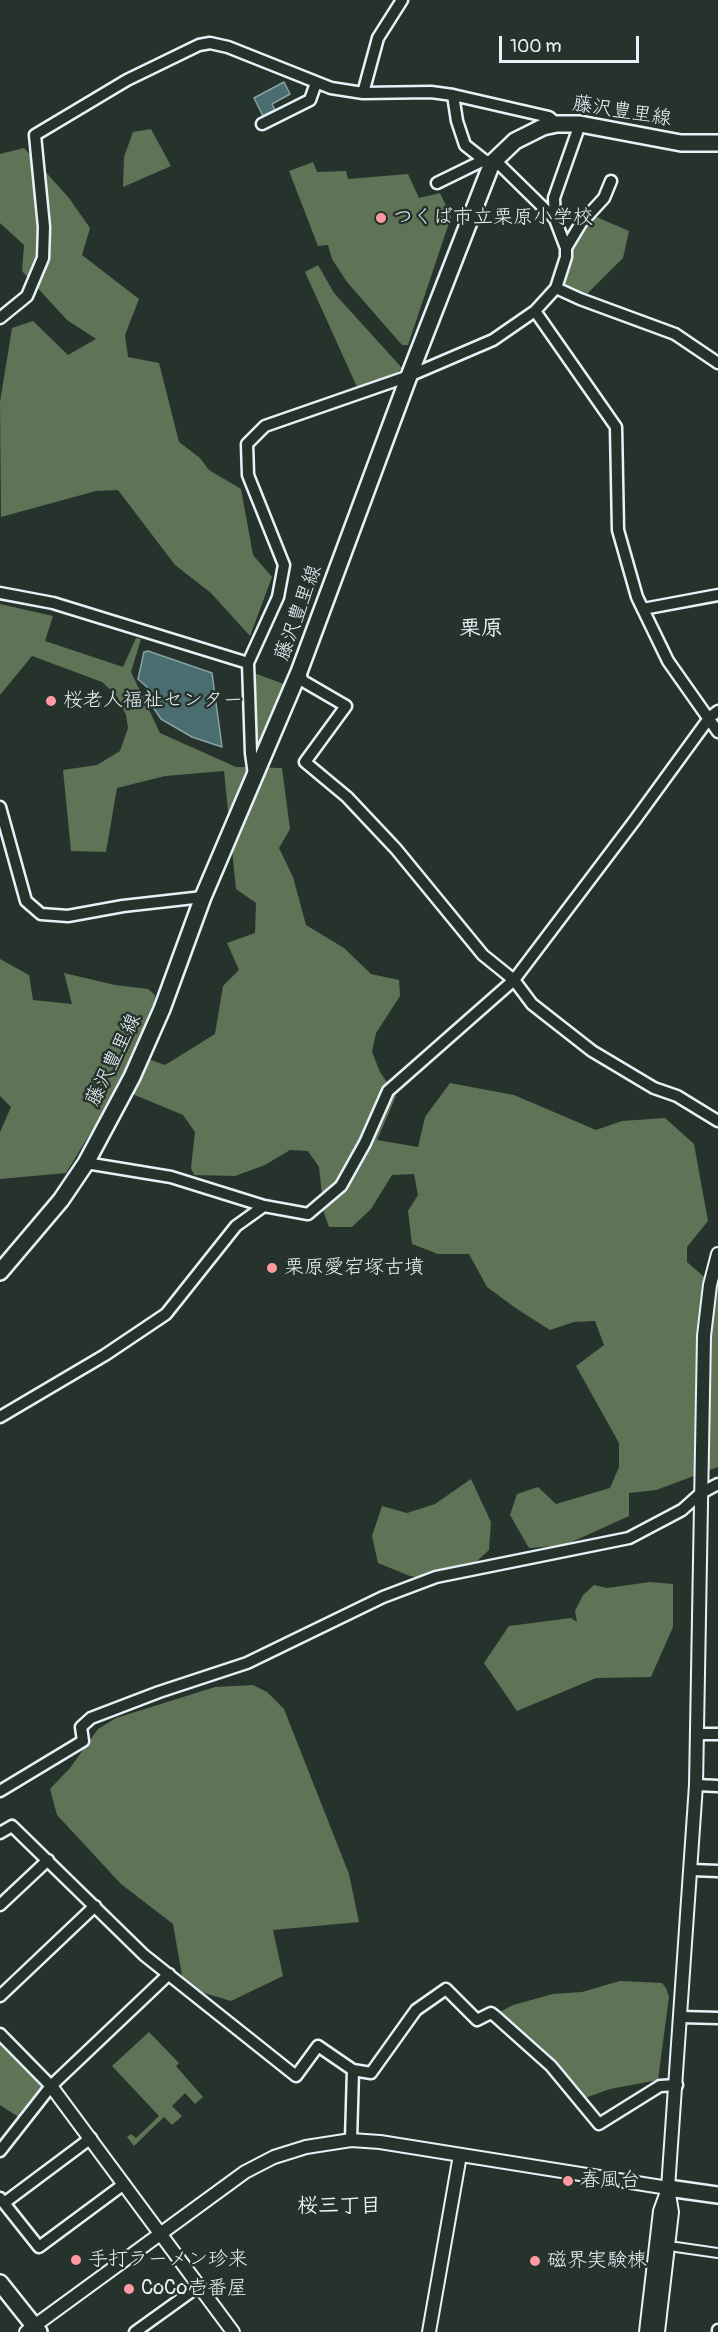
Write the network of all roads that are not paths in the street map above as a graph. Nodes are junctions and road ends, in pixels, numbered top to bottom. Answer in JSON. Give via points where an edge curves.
{"nodes":[{"id":1,"x":402,"y":0,"type":"edge"},
{"id":2,"x":316,"y":83,"type":"junction"},
{"id":3,"x":363,"y":93,"type":"junction"},
{"id":4,"x":453,"y":95,"type":"junction"},
{"id":5,"x":262,"y":124,"type":"dead end"},
{"id":6,"x":557,"y":124,"type":"junction"},
{"id":7,"x":580,"y":124,"type":"junction"},
{"id":8,"x":718,"y":143,"type":"edge"},
{"id":9,"x":488,"y":162,"type":"junction"},
{"id":10,"x":611,"y":181,"type":"dead end"},
{"id":11,"x":437,"y":183,"type":"dead end"},
{"id":12,"x":555,"y":219,"type":"junction"},
{"id":13,"x":566,"y":248,"type":"junction"},
{"id":14,"x":556,"y":288,"type":"junction"},
{"id":15,"x":535,"y":310,"type":"junction"},
{"id":16,"x":0,"y":318,"type":"edge"},
{"id":17,"x":718,"y":363,"type":"edge"},
{"id":18,"x":409,"y":376,"type":"junction"},
{"id":19,"x":0,"y":593,"type":"edge"},
{"id":20,"x":718,"y":595,"type":"edge"},
{"id":21,"x":643,"y":609,"type":"junction"},
{"id":22,"x":248,"y":663,"type":"junction"},
{"id":23,"x":299,"y":672,"type":"junction"},
{"id":24,"x":714,"y":714,"type":"edge"},
{"id":25,"x":718,"y":732,"type":"edge"},
{"id":26,"x":255,"y":779,"type":"junction"},
{"id":27,"x":0,"y":807,"type":"edge"},
{"id":28,"x":203,"y":897,"type":"junction"},
{"id":29,"x":514,"y":980,"type":"junction"},
{"id":30,"x":718,"y":1121,"type":"edge"},
{"id":31,"x":86,"y":1163,"type":"junction"},
{"id":32,"x":264,"y":1206,"type":"junction"},
{"id":33,"x":718,"y":1254,"type":"edge"},
{"id":34,"x":0,"y":1272,"type":"edge"},
{"id":35,"x":0,"y":1417,"type":"edge"},
{"id":36,"x":718,"y":1484,"type":"edge"},
{"id":37,"x":701,"y":1493,"type":"junction"},
{"id":38,"x":697,"y":1734,"type":"junction"},
{"id":39,"x":718,"y":1734,"type":"edge"},
{"id":40,"x":696,"y":1785,"type":"junction"},
{"id":41,"x":718,"y":1786,"type":"edge"},
{"id":42,"x":0,"y":1791,"type":"edge"},
{"id":43,"x":0,"y":1833,"type":"edge"},
{"id":44,"x":48,"y":1860,"type":"junction"},
{"id":45,"x":692,"y":1870,"type":"junction"},
{"id":46,"x":718,"y":1871,"type":"edge"},
{"id":47,"x":0,"y":1905,"type":"edge"},
{"id":48,"x":95,"y":1906,"type":"junction"},
{"id":49,"x":169,"y":1974,"type":"junction"},
{"id":50,"x":0,"y":1996,"type":"edge"},
{"id":51,"x":681,"y":2018,"type":"junction"},
{"id":52,"x":718,"y":2018,"type":"edge"},
{"id":53,"x":0,"y":2034,"type":"edge"},
{"id":54,"x":353,"y":2070,"type":"junction"},
{"id":55,"x":677,"y":2085,"type":"junction"},
{"id":56,"x":51,"y":2086,"type":"junction"},
{"id":57,"x":91,"y":2138,"type":"junction"},
{"id":58,"x":351,"y":2140,"type":"junction"},
{"id":59,"x":0,"y":2151,"type":"edge"},
{"id":60,"x":460,"y":2155,"type":"junction"},
{"id":61,"x":124,"y":2184,"type":"junction"},
{"id":62,"x":668,"y":2188,"type":"junction"},
{"id":63,"x":718,"y":2195,"type":"edge"},
{"id":64,"x":2,"y":2201,"type":"edge"},
{"id":65,"x":161,"y":2234,"type":"junction"},
{"id":66,"x":676,"y":2247,"type":"dead end"},
{"id":67,"x":718,"y":2253,"type":"edge"},
{"id":68,"x":0,"y":2283,"type":"edge"},
{"id":69,"x":199,"y":2286,"type":"junction"},
{"id":70,"x":33,"y":2330,"type":"edge"},
{"id":71,"x":135,"y":2332,"type":"edge"},
{"id":72,"x":233,"y":2332,"type":"edge"},
{"id":73,"x":429,"y":2332,"type":"edge"},
{"id":74,"x":646,"y":2332,"type":"edge"},
{"id":75,"x":658,"y":2332,"type":"edge"}],
"edges":[{"from":1,"to":3,"type":"street","via":[[378,38]]},
{"from":2,"to":3,"type":"street"},
{"from":2,"to":5,"type":"street","via":[[310,100]]},
{"from":2,"to":16,"type":"street","via":[[228,47],[199,45],[127,80],[35,135],[44,227],[43,258],[27,296]]},
{"from":3,"to":4,"type":"street"},
{"from":4,"to":6,"type":"street","via":[[549,117]]},
{"from":4,"to":9,"type":"street","via":[[465,145]]},
{"from":6,"to":7,"type":"main road","name":"藤沢豊里線"},
{"from":6,"to":9,"type":"main road","name":"藤沢豊里線","via":[[515,141]]},
{"from":7,"to":8,"type":"main road","name":"藤沢豊里線","via":[[681,143]]},
{"from":7,"to":12,"type":"street","via":[[554,198]]},
{"from":9,"to":11,"type":"street"},
{"from":9,"to":12,"type":"street","via":[[501,166]]},
{"from":9,"to":18,"type":"main road","name":"藤沢豊里線"},
{"from":10,"to":13,"type":"street","via":[[604,198],[581,223]]},
{"from":12,"to":13,"type":"street"},
{"from":13,"to":14,"type":"street"},
{"from":14,"to":15,"type":"street"},
{"from":14,"to":17,"type":"street","via":[[675,334]]},
{"from":15,"to":18,"type":"street","via":[[493,340]]},
{"from":15,"to":21,"type":"street","via":[[616,427],[618,530]]},
{"from":18,"to":22,"type":"street","via":[[265,426],[247,444],[248,476],[284,566],[278,597]]},
{"from":18,"to":23,"type":"main road","name":"藤沢豊里線"},
{"from":19,"to":22,"type":"street","via":[[53,603]]},
{"from":20,"to":21,"type":"street"},
{"from":21,"to":24,"type":"street","via":[[668,661]]},
{"from":22,"to":26,"type":"street"},
{"from":23,"to":26,"type":"main road","name":"藤沢豊里線"},
{"from":23,"to":29,"type":"street","via":[[303,681],[346,706],[305,762],[347,797],[396,849],[483,955]]},
{"from":24,"to":25,"type":"street"},
{"from":24,"to":29,"type":"street"},
{"from":26,"to":28,"type":"main road","name":"藤沢豊里線"},
{"from":27,"to":28,"type":"street","via":[[26,901],[40,914],[68,916]]},
{"from":28,"to":31,"type":"main road","name":"藤沢豊里線","via":[[162,1009],[132,1077]]},
{"from":29,"to":30,"type":"street","via":[[532,1004],[592,1051]]},
{"from":29,"to":32,"type":"street","via":[[388,1091],[341,1186],[308,1214]]},
{"from":31,"to":32,"type":"street","via":[[171,1177]]},
{"from":31,"to":34,"type":"main road","name":"藤沢豊里線","via":[[61,1200]]},
{"from":32,"to":35,"type":"street","via":[[236,1226],[166,1314],[105,1356]]},
{"from":33,"to":37,"type":"street","via":[[704,1336]]},
{"from":36,"to":37,"type":"street"},
{"from":37,"to":38,"type":"street"},
{"from":37,"to":42,"type":"street","via":[[682,1510],[629,1538],[436,1577],[383,1597],[247,1663],[91,1718],[81,1727],[83,1741]]},
{"from":38,"to":39,"type":"street"},
{"from":38,"to":40,"type":"street"},
{"from":40,"to":41,"type":"street"},
{"from":40,"to":45,"type":"street"},
{"from":43,"to":44,"type":"street","via":[[12,1826]]},
{"from":44,"to":47,"type":"street"},
{"from":44,"to":48,"type":"street"},
{"from":45,"to":46,"type":"street"},
{"from":45,"to":51,"type":"street"},
{"from":48,"to":49,"type":"street","via":[[137,1949]]},
{"from":48,"to":50,"type":"street"},
{"from":49,"to":54,"type":"street","via":[[296,2076],[318,2046]]},
{"from":49,"to":56,"type":"street"},
{"from":51,"to":52,"type":"street"},
{"from":51,"to":55,"type":"street"},
{"from":53,"to":56,"type":"street"},
{"from":54,"to":55,"type":"street","via":[[371,2073],[416,2010],[446,1989],[477,2020],[490,2013],[495,2016],[551,2066],[600,2124],[660,2086]]},
{"from":54,"to":58,"type":"street"},
{"from":55,"to":62,"type":"street"},
{"from":56,"to":57,"type":"street"},
{"from":56,"to":59,"type":"street"},
{"from":57,"to":61,"type":"street"},
{"from":57,"to":64,"type":"street"},
{"from":58,"to":60,"type":"street"},
{"from":58,"to":65,"type":"street","via":[[306,2147],[262,2163]]},
{"from":60,"to":62,"type":"street"},
{"from":60,"to":73,"type":"street"},
{"from":61,"to":64,"type":"street","via":[[39,2247]]},
{"from":61,"to":65,"type":"street"},
{"from":62,"to":63,"type":"main road"},
{"from":62,"to":74,"type":"street","via":[[660,2211]]},
{"from":62,"to":75,"type":"street","via":[[672,2212]]},
{"from":65,"to":69,"type":"street"},
{"from":65,"to":70,"type":"street"},
{"from":66,"to":67,"type":"street"},
{"from":68,"to":70,"type":"main road"},
{"from":69,"to":71,"type":"street"},
{"from":69,"to":72,"type":"street"}]}
